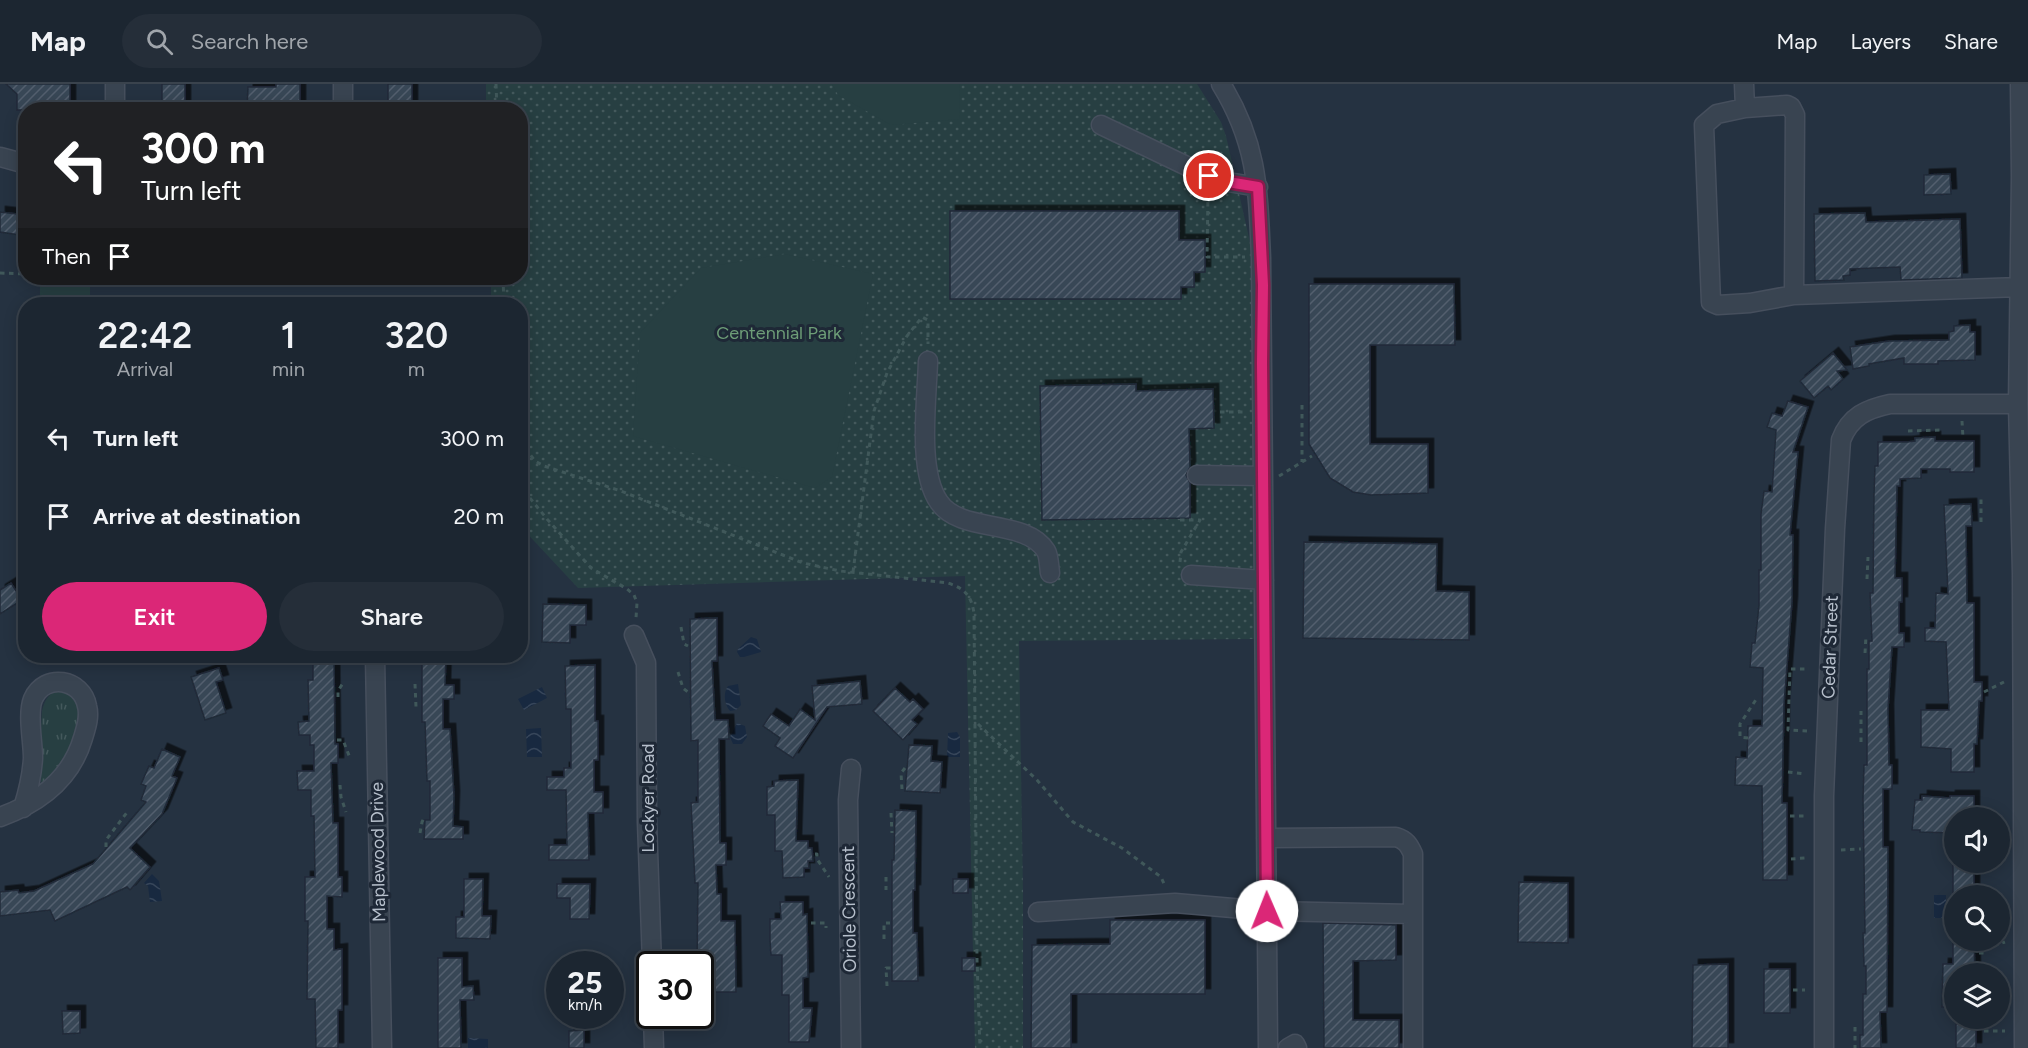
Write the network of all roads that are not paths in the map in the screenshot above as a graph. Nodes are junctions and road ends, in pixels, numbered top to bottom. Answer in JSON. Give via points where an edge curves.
{"nodes":[{"id":1,"x":115,"y":84,"type":"edge"},
{"id":2,"x":343,"y":84,"type":"edge"},
{"id":3,"x":1221,"y":84,"type":"edge"},
{"id":4,"x":1744,"y":84,"type":"edge"},
{"id":5,"x":2020,"y":84,"type":"edge"},
{"id":6,"x":115,"y":102,"type":"edge"},
{"id":7,"x":343,"y":102,"type":"edge"},
{"id":8,"x":1745,"y":108,"type":"junction"},
{"id":9,"x":2024,"y":117,"type":"edge"},
{"id":10,"x":1101,"y":125,"type":"dead end"},
{"id":11,"x":0,"y":158,"type":"edge"},
{"id":12,"x":18,"y":162,"type":"edge"},
{"id":13,"x":1258,"y":187,"type":"junction"},
{"id":14,"x":2020,"y":287,"type":"junction"},
{"id":15,"x":1794,"y":295,"type":"junction"},
{"id":16,"x":928,"y":361,"type":"road end"},
{"id":17,"x":2023,"y":371,"type":"edge"},
{"id":18,"x":2018,"y":404,"type":"junction"},
{"id":19,"x":2024,"y":460,"type":"edge"},
{"id":20,"x":1197,"y":475,"type":"dead end"},
{"id":21,"x":1269,"y":477,"type":"junction"},
{"id":22,"x":1186,"y":571,"type":"road end"},
{"id":23,"x":1050,"y":573,"type":"dead end"},
{"id":24,"x":2025,"y":573,"type":"edge"},
{"id":25,"x":1264,"y":580,"type":"junction"},
{"id":26,"x":2025,"y":632,"type":"edge"},
{"id":27,"x":633,"y":635,"type":"road end"},
{"id":28,"x":375,"y":663,"type":"edge"},
{"id":29,"x":851,"y":769,"type":"dead end"},
{"id":30,"x":23,"y":808,"type":"junction"},
{"id":31,"x":0,"y":817,"type":"edge"},
{"id":32,"x":1266,"y":838,"type":"junction"},
{"id":33,"x":1267,"y":911,"type":"junction"},
{"id":34,"x":1038,"y":912,"type":"dead end"},
{"id":35,"x":1412,"y":914,"type":"junction"},
{"id":36,"x":652,"y":951,"type":"edge"},
{"id":37,"x":653,"y":1029,"type":"edge"},
{"id":38,"x":382,"y":1048,"type":"edge"},
{"id":39,"x":654,"y":1048,"type":"edge"},
{"id":40,"x":851,"y":1048,"type":"edge"},
{"id":41,"x":1268,"y":1048,"type":"edge"},
{"id":42,"x":1288,"y":1048,"type":"edge"},
{"id":43,"x":1297,"y":1048,"type":"edge"},
{"id":44,"x":1413,"y":1048,"type":"edge"},
{"id":45,"x":1824,"y":1048,"type":"edge"},
{"id":46,"x":2024,"y":1048,"type":"edge"}],
"edges":[{"from":1,"to":6,"type":"street"},
{"from":2,"to":7,"type":"street"},
{"from":3,"to":13,"type":"street","via":[[1236,108],[1251,148]]},
{"from":4,"to":8,"type":"street"},
{"from":5,"to":9,"type":"street"},
{"from":8,"to":15,"type":"street","via":[[1787,105],[1795,115]]},
{"from":8,"to":15,"type":"street","via":[[1717,114],[1704,125],[1712,302],[1750,303]]},
{"from":9,"to":14,"type":"street"},
{"from":10,"to":13,"type":"street","via":[[1216,180]]},
{"from":11,"to":12,"type":"street"},
{"from":13,"to":21,"type":"street"},
{"from":14,"to":15,"type":"street"},
{"from":14,"to":17,"type":"street"},
{"from":16,"to":23,"type":"street","via":[[925,462],[938,501],[960,519],[1033,539],[1047,552]]},
{"from":17,"to":18,"type":"street"},
{"from":18,"to":19,"type":"street"},
{"from":18,"to":45,"type":"street","name":"Cedar Street","via":[[1890,404],[1871,408],[1854,418],[1841,440],[1824,796]]},
{"from":19,"to":24,"type":"street"},
{"from":20,"to":21,"type":"street"},
{"from":21,"to":25,"type":"street"},
{"from":22,"to":25,"type":"street"},
{"from":24,"to":26,"type":"street"},
{"from":25,"to":32,"type":"street"},
{"from":26,"to":46,"type":"street"},
{"from":27,"to":36,"type":"street","name":"Lockyer Road","via":[[646,663]]},
{"from":28,"to":38,"type":"street","name":"Maplewood Drive"},
{"from":29,"to":40,"type":"street","name":"Oriole Crescent","via":[[848,800]]},
{"from":30,"to":30,"type":"street","via":[[62,779],[77,757],[88,718],[87,706],[75,688],[65,682],[50,682],[34,697],[33,760]]},
{"from":30,"to":31,"type":"street"},
{"from":32,"to":33,"type":"street"},
{"from":32,"to":35,"type":"street","via":[[1401,839],[1413,854]]},
{"from":33,"to":34,"type":"street","via":[[1175,903]]},
{"from":33,"to":35,"type":"street"},
{"from":33,"to":41,"type":"street"},
{"from":35,"to":44,"type":"street"},
{"from":37,"to":39,"type":"street"},
{"from":42,"to":43,"type":"street","via":[[1295,1044]]}]}
